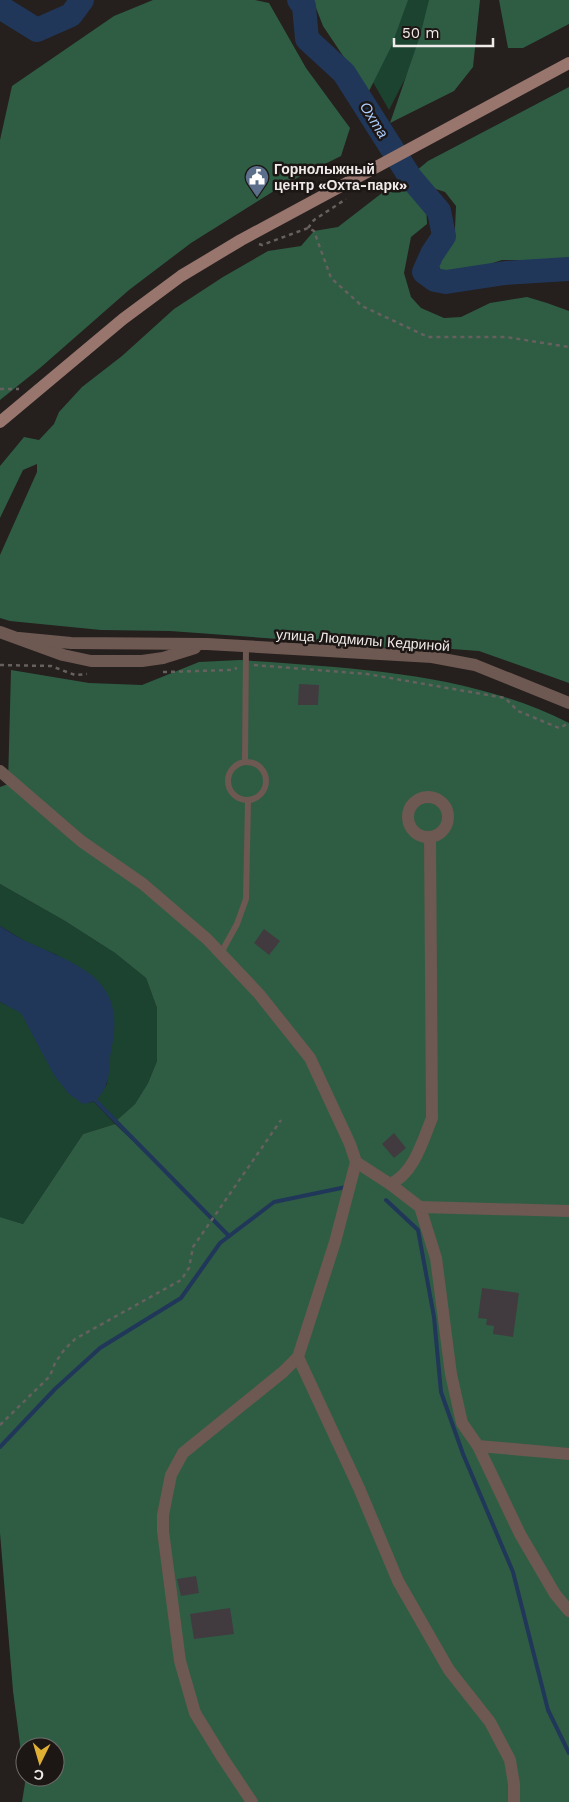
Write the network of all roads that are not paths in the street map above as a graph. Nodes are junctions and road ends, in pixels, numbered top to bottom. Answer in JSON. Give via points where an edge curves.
{"nodes":[{"id":1,"x":569,"y":63,"type":"edge"},
{"id":2,"x":0,"y":422,"type":"edge"},
{"id":3,"x":0,"y":632,"type":"edge"},
{"id":4,"x":20,"y":638,"type":"junction"},
{"id":5,"x":207,"y":644,"type":"junction"},
{"id":6,"x":246,"y":646,"type":"junction"},
{"id":7,"x":569,"y":703,"type":"edge"},
{"id":8,"x":245,"y":762,"type":"junction"},
{"id":9,"x":0,"y":771,"type":"edge"},
{"id":10,"x":248,"y":801,"type":"junction"},
{"id":11,"x":430,"y":837,"type":"dead end"},
{"id":12,"x":221,"y":953,"type":"junction"},
{"id":13,"x":356,"y":1162,"type":"junction"},
{"id":14,"x":390,"y":1184,"type":"junction"},
{"id":15,"x":420,"y":1208,"type":"junction"},
{"id":16,"x":569,"y":1211,"type":"edge"},
{"id":17,"x":298,"y":1357,"type":"junction"},
{"id":18,"x":478,"y":1446,"type":"junction"},
{"id":19,"x":569,"y":1454,"type":"edge"},
{"id":20,"x":569,"y":1611,"type":"edge"},
{"id":21,"x":252,"y":1802,"type":"edge"},
{"id":22,"x":514,"y":1802,"type":"edge"}],
"edges":[{"from":1,"to":2,"type":"street","via":[[241,240],[181,276],[123,319]]},
{"from":3,"to":4,"type":"street","name":"улица Людмилы Кедриной"},
{"from":4,"to":5,"type":"street","name":"улица Людмилы Кедриной","via":[[70,643]]},
{"from":4,"to":5,"type":"street","name":"улица Людмилы Кедриной","via":[[63,655],[91,661],[163,658]]},
{"from":5,"to":6,"type":"street","name":"улица Людмилы Кедриной"},
{"from":6,"to":7,"type":"street","name":"улица Людмилы Кедриной","via":[[432,657],[475,665]]},
{"from":6,"to":8,"type":"lane"},
{"from":8,"to":10,"type":"lane","via":[[234,766],[227,777],[228,789],[236,798]]},
{"from":8,"to":10,"type":"lane","via":[[257,764],[265,774],[266,786],[260,796]]},
{"from":9,"to":12,"type":"street","via":[[81,841],[143,884]]},
{"from":10,"to":12,"type":"lane","via":[[246,899]]},
{"from":11,"to":14,"type":"street","via":[[432,1118],[410,1167],[399,1181]]},
{"from":12,"to":13,"type":"street","via":[[310,1058]]},
{"from":13,"to":14,"type":"street"},
{"from":13,"to":17,"type":"street"},
{"from":14,"to":15,"type":"street"},
{"from":15,"to":16,"type":"street"},
{"from":15,"to":18,"type":"street","via":[[436,1258],[451,1374],[462,1423]]},
{"from":17,"to":21,"type":"street","via":[[183,1453],[171,1475],[164,1515],[163,1531],[180,1661],[195,1713]]},
{"from":17,"to":22,"type":"street","via":[[398,1581],[449,1670],[490,1722],[510,1760]]},
{"from":18,"to":19,"type":"street"},
{"from":18,"to":20,"type":"street","via":[[520,1534],[555,1594]]}]}
